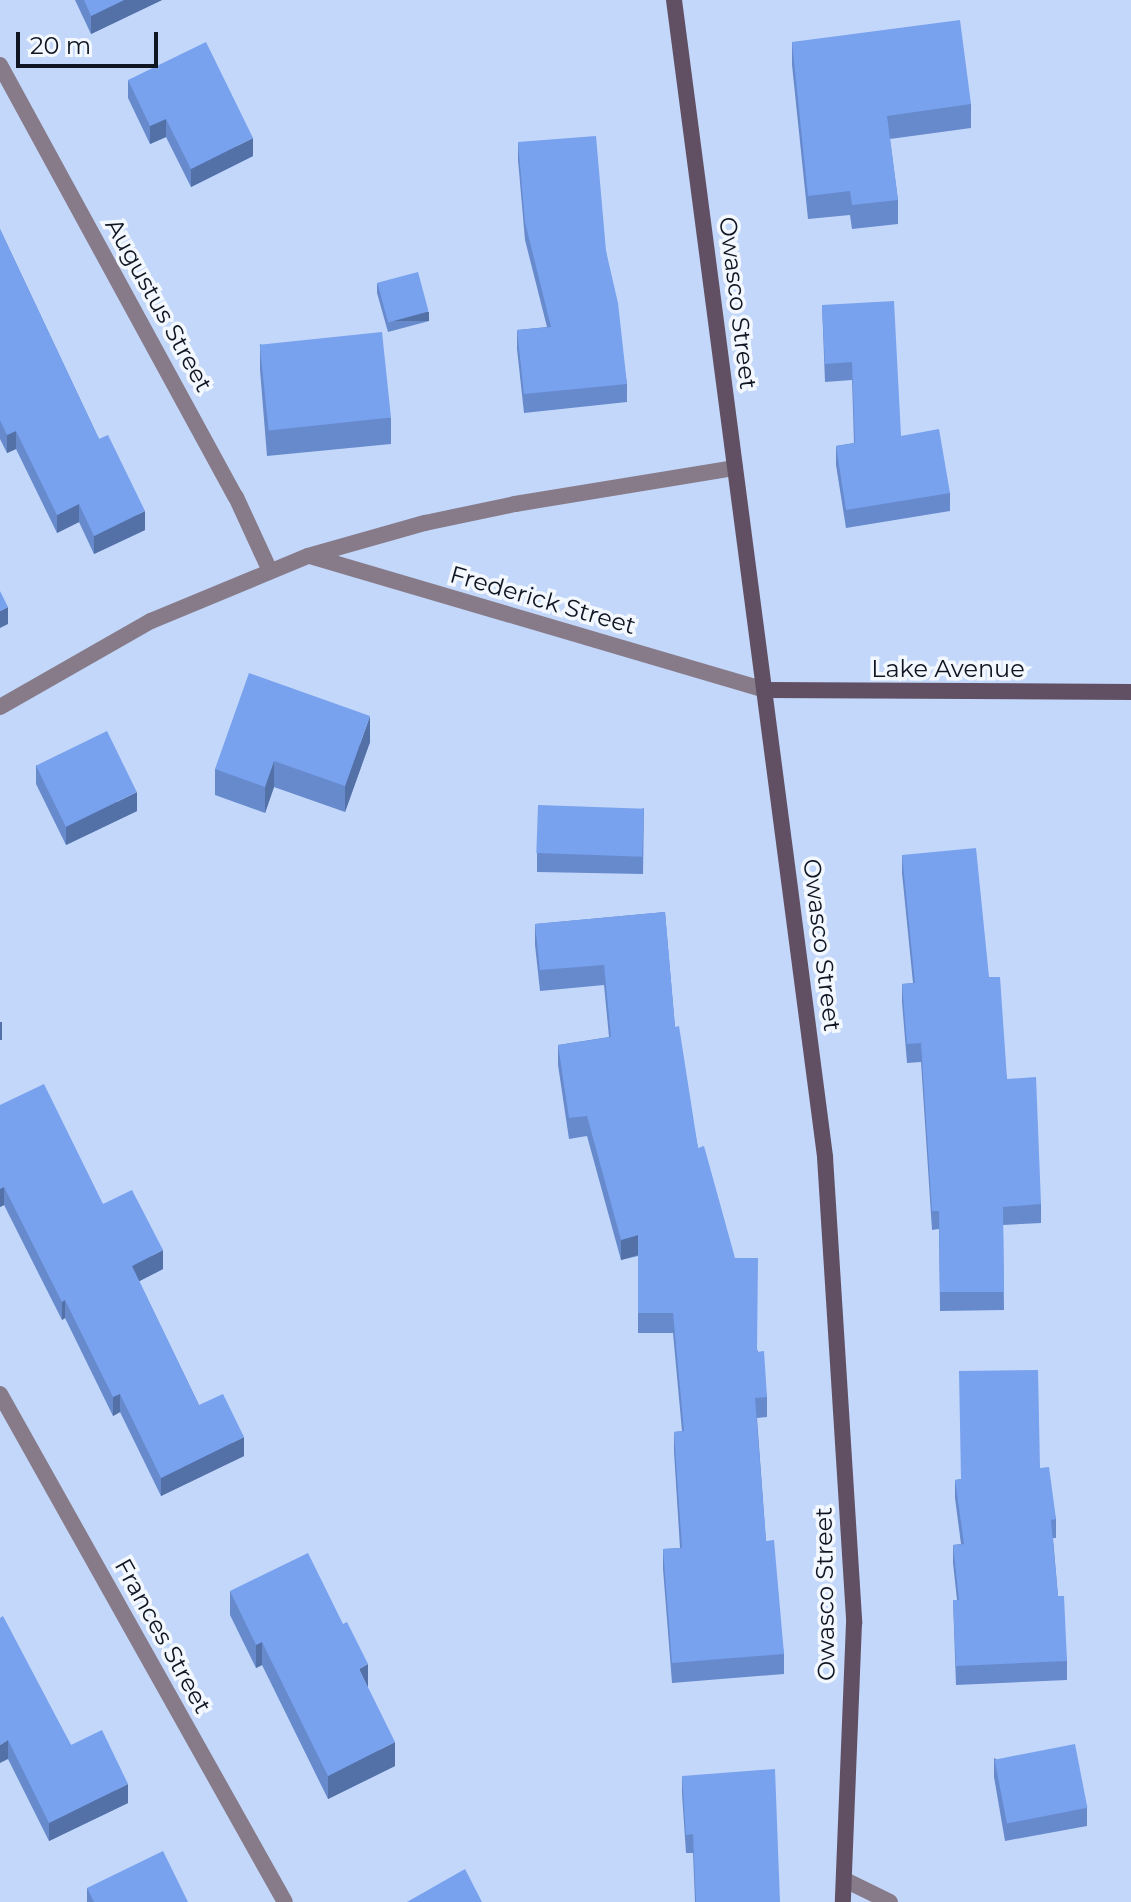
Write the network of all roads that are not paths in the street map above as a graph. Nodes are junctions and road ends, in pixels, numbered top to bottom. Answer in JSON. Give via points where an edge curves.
{"nodes":[{"id":1,"x":674,"y":0,"type":"edge"},
{"id":2,"x":0,"y":65,"type":"edge"},
{"id":3,"x":735,"y":468,"type":"junction"},
{"id":4,"x":308,"y":556,"type":"junction"},
{"id":5,"x":270,"y":571,"type":"junction"},
{"id":6,"x":765,"y":690,"type":"junction"},
{"id":7,"x":1131,"y":692,"type":"edge"},
{"id":8,"x":0,"y":707,"type":"edge"},
{"id":9,"x":0,"y":1394,"type":"edge"},
{"id":10,"x":845,"y":1880,"type":"junction"},
{"id":11,"x":285,"y":1902,"type":"edge"},
{"id":12,"x":843,"y":1902,"type":"edge"},
{"id":13,"x":890,"y":1902,"type":"edge"}],
"edges":[{"from":1,"to":3,"type":"main road","name":"Owasco Street"},
{"from":2,"to":5,"type":"street","name":"Augustus Street","via":[[236,497]]},
{"from":3,"to":4,"type":"street","via":[[515,504]]},
{"from":3,"to":6,"type":"main road","name":"Owasco Street"},
{"from":4,"to":5,"type":"street"},
{"from":4,"to":6,"type":"street","name":"Frederick Street"},
{"from":5,"to":8,"type":"street","via":[[151,621]]},
{"from":6,"to":7,"type":"main road","name":"Lake Avenue"},
{"from":6,"to":10,"type":"main road","name":"Owasco Street","via":[[825,1157],[838,1329],[854,1623]]},
{"from":9,"to":11,"type":"street","name":"Frances Street"},
{"from":10,"to":12,"type":"main road","name":"Owasco Street"},
{"from":10,"to":13,"type":"street"}]}
